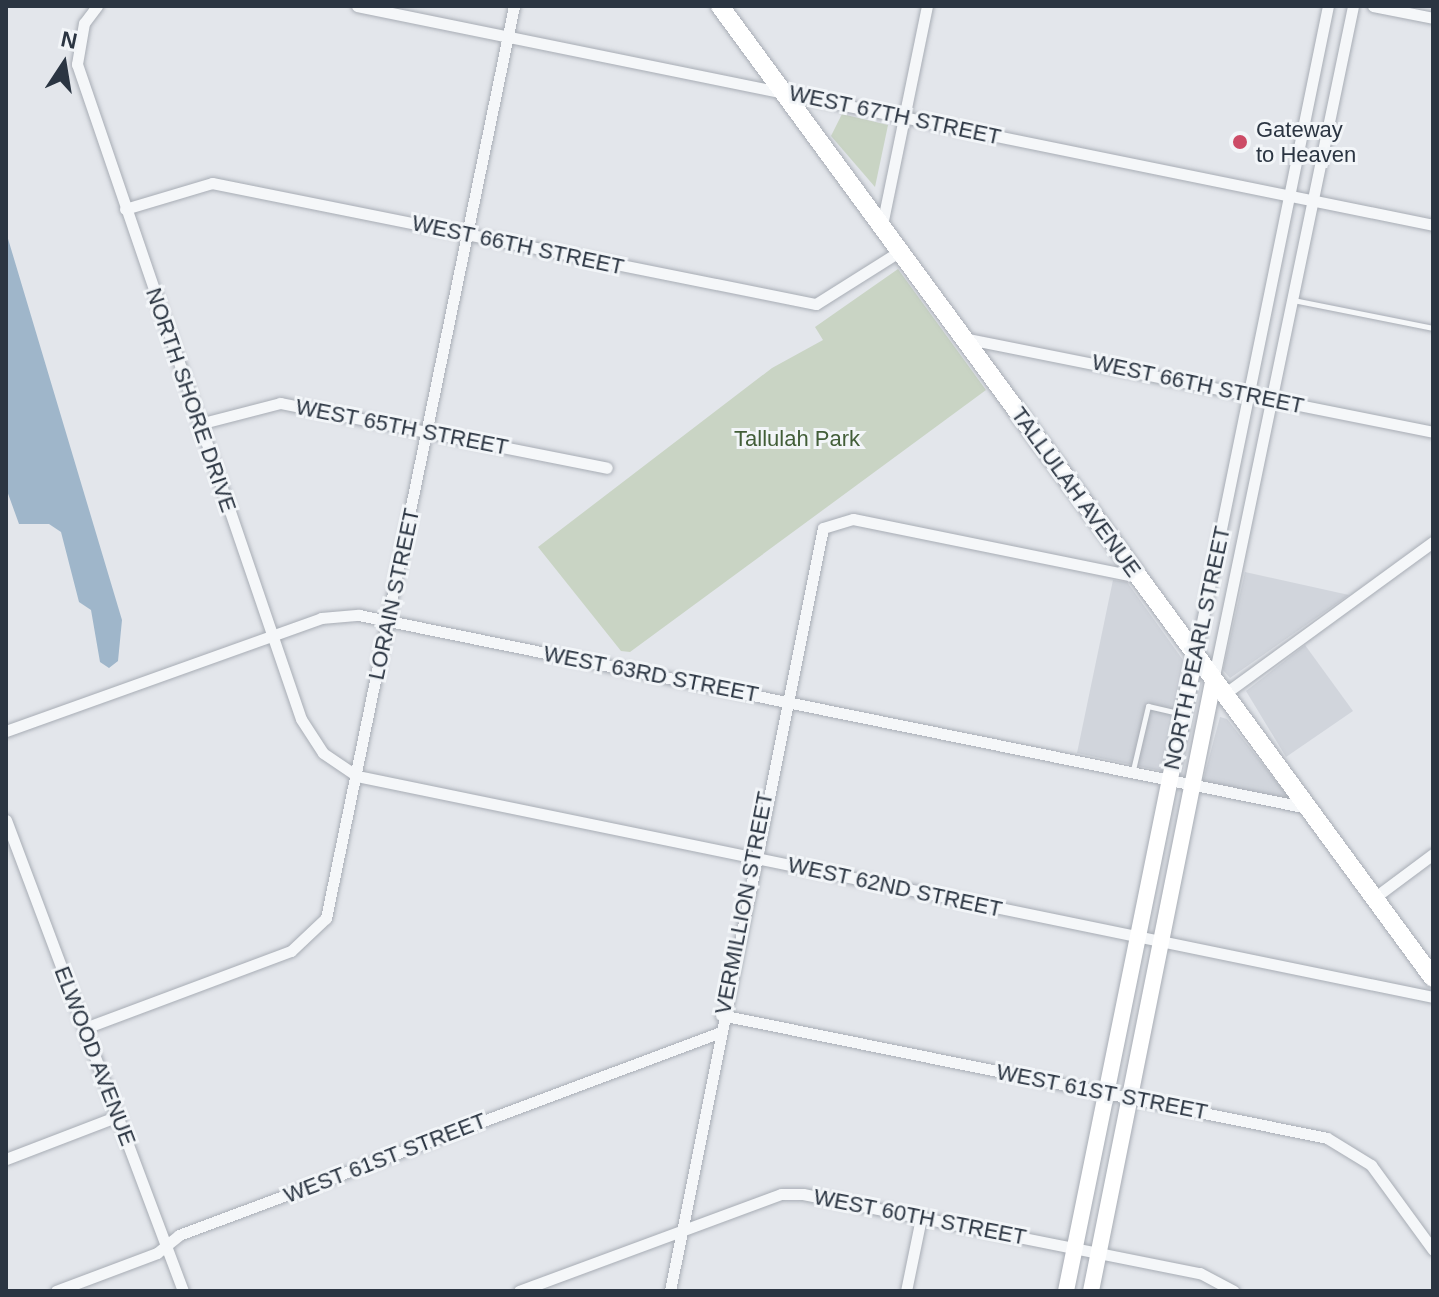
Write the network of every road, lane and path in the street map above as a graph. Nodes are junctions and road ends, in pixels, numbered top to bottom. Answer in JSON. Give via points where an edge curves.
{"nodes":[{"id":1,"x":97,"y":6,"type":"edge"},
{"id":2,"x":357,"y":6,"type":"edge"},
{"id":3,"x":514,"y":6,"type":"edge"},
{"id":4,"x":720,"y":6,"type":"edge"},
{"id":5,"x":927,"y":6,"type":"edge"},
{"id":6,"x":1328,"y":6,"type":"edge"},
{"id":7,"x":1353,"y":6,"type":"edge"},
{"id":8,"x":1373,"y":6,"type":"edge"},
{"id":9,"x":1433,"y":18,"type":"edge"},
{"id":10,"x":508,"y":37,"type":"junction"},
{"id":11,"x":785,"y":92,"type":"junction"},
{"id":12,"x":904,"y":117,"type":"junction"},
{"id":13,"x":1291,"y":195,"type":"junction"},
{"id":14,"x":1313,"y":200,"type":"junction"},
{"id":15,"x":125,"y":209,"type":"junction"},
{"id":16,"x":882,"y":225,"type":"junction"},
{"id":17,"x":1433,"y":225,"type":"edge"},
{"id":18,"x":467,"y":234,"type":"junction"},
{"id":19,"x":900,"y":251,"type":"junction"},
{"id":20,"x":1293,"y":300,"type":"junction"},
{"id":21,"x":1433,"y":328,"type":"edge"},
{"id":22,"x":963,"y":338,"type":"junction"},
{"id":23,"x":1249,"y":395,"type":"junction"},
{"id":24,"x":1272,"y":400,"type":"junction"},
{"id":25,"x":199,"y":424,"type":"junction"},
{"id":26,"x":1433,"y":432,"type":"edge"},
{"id":27,"x":428,"y":434,"type":"junction"},
{"id":28,"x":607,"y":468,"type":"dead end"},
{"id":29,"x":1433,"y":542,"type":"edge"},
{"id":30,"x":1139,"y":577,"type":"junction"},
{"id":31,"x":389,"y":621,"type":"junction"},
{"id":32,"x":271,"y":635,"type":"junction"},
{"id":33,"x":1195,"y":656,"type":"junction"},
{"id":34,"x":1218,"y":688,"type":"junction"},
{"id":35,"x":785,"y":701,"type":"junction"},
{"id":36,"x":1184,"y":714,"type":"junction"},
{"id":37,"x":6,"y":731,"type":"edge"},
{"id":38,"x":1133,"y":772,"type":"junction"},
{"id":39,"x":357,"y":776,"type":"junction"},
{"id":40,"x":1170,"y":780,"type":"junction"},
{"id":41,"x":1193,"y":785,"type":"junction"},
{"id":42,"x":1308,"y":808,"type":"junction"},
{"id":43,"x":6,"y":820,"type":"edge"},
{"id":44,"x":1433,"y":854,"type":"edge"},
{"id":45,"x":753,"y":858,"type":"junction"},
{"id":46,"x":1374,"y":898,"type":"junction"},
{"id":47,"x":1138,"y":937,"type":"junction"},
{"id":48,"x":1161,"y":941,"type":"junction"},
{"id":49,"x":1433,"y":978,"type":"edge"},
{"id":50,"x":1433,"y":997,"type":"edge"},
{"id":51,"x":721,"y":1015,"type":"junction"},
{"id":52,"x":85,"y":1028,"type":"junction"},
{"id":53,"x":718,"y":1033,"type":"junction"},
{"id":54,"x":1107,"y":1093,"type":"junction"},
{"id":55,"x":1130,"y":1097,"type":"junction"},
{"id":56,"x":118,"y":1116,"type":"junction"},
{"id":57,"x":6,"y":1159,"type":"edge"},
{"id":58,"x":921,"y":1218,"type":"junction"},
{"id":59,"x":678,"y":1232,"type":"junction"},
{"id":60,"x":167,"y":1245,"type":"junction"},
{"id":61,"x":1075,"y":1248,"type":"junction"},
{"id":62,"x":1433,"y":1250,"type":"edge"},
{"id":63,"x":1099,"y":1253,"type":"junction"},
{"id":64,"x":56,"y":1291,"type":"edge"},
{"id":65,"x":183,"y":1291,"type":"edge"},
{"id":66,"x":519,"y":1291,"type":"edge"},
{"id":67,"x":670,"y":1291,"type":"edge"},
{"id":68,"x":906,"y":1291,"type":"edge"},
{"id":69,"x":1066,"y":1291,"type":"edge"},
{"id":70,"x":1091,"y":1291,"type":"edge"},
{"id":71,"x":1234,"y":1291,"type":"edge"}],
"edges":[{"from":1,"to":15,"type":"street","name":"NORTH SHORE DRIVE","via":[[84,23],[77,64]]},
{"from":2,"to":10,"type":"street","name":"WEST 67TH STREET"},
{"from":3,"to":10,"type":"street","name":"LORAIN STREET"},
{"from":4,"to":11,"type":"main road","name":"TALLULAH AVENUE"},
{"from":5,"to":12,"type":"street"},
{"from":6,"to":13,"type":"street","name":"NORTH PEARL STREET"},
{"from":7,"to":14,"type":"street","name":"NORTH PEARL STREET"},
{"from":8,"to":9,"type":"street"},
{"from":10,"to":11,"type":"street","name":"WEST 67TH STREET"},
{"from":10,"to":18,"type":"street","name":"LORAIN STREET"},
{"from":11,"to":12,"type":"street","name":"WEST 67TH STREET"},
{"from":11,"to":16,"type":"main road","name":"TALLULAH AVENUE"},
{"from":12,"to":13,"type":"street","name":"WEST 67TH STREET"},
{"from":12,"to":16,"type":"street"},
{"from":13,"to":14,"type":"street","name":"WEST 67TH STREET"},
{"from":13,"to":23,"type":"street","name":"NORTH PEARL STREET"},
{"from":14,"to":17,"type":"street","name":"WEST 67TH STREET"},
{"from":14,"to":20,"type":"street","name":"NORTH PEARL STREET"},
{"from":15,"to":18,"type":"street","name":"WEST 66TH STREET","via":[[212,183]]},
{"from":15,"to":25,"type":"street","name":"NORTH SHORE DRIVE"},
{"from":16,"to":19,"type":"main road","name":"TALLULAH AVENUE"},
{"from":18,"to":19,"type":"street","name":"WEST 66TH STREET","via":[[816,304]]},
{"from":18,"to":27,"type":"street","name":"LORAIN STREET"},
{"from":19,"to":22,"type":"main road","name":"TALLULAH AVENUE"},
{"from":20,"to":21,"type":"lane"},
{"from":20,"to":24,"type":"street","name":"NORTH PEARL STREET"},
{"from":22,"to":23,"type":"street","name":"WEST 66TH STREET"},
{"from":22,"to":30,"type":"main road","name":"TALLULAH AVENUE"},
{"from":23,"to":24,"type":"street","name":"WEST 66TH STREET"},
{"from":23,"to":33,"type":"street","name":"NORTH PEARL STREET"},
{"from":24,"to":26,"type":"street","name":"WEST 66TH STREET"},
{"from":24,"to":34,"type":"street","name":"NORTH PEARL STREET"},
{"from":25,"to":27,"type":"street","name":"WEST 65TH STREET","via":[[280,403]]},
{"from":25,"to":32,"type":"street","name":"NORTH SHORE DRIVE"},
{"from":27,"to":28,"type":"street","name":"WEST 65TH STREET"},
{"from":27,"to":31,"type":"street","name":"LORAIN STREET"},
{"from":29,"to":34,"type":"street"},
{"from":30,"to":33,"type":"main road","name":"TALLULAH AVENUE"},
{"from":30,"to":35,"type":"street","name":"VERMILLION STREET","via":[[853,519],[831,521],[817,538]]},
{"from":31,"to":32,"type":"street","name":"WEST 63RD STREET","via":[[339,615]]},
{"from":31,"to":35,"type":"street","name":"WEST 63RD STREET"},
{"from":31,"to":39,"type":"street","name":"LORAIN STREET"},
{"from":32,"to":37,"type":"street","name":"WEST 63RD STREET"},
{"from":32,"to":39,"type":"street","name":"NORTH SHORE DRIVE","via":[[309,736]]},
{"from":33,"to":34,"type":"main road","name":"TALLULAH AVENUE"},
{"from":33,"to":36,"type":"street","name":"NORTH PEARL STREET"},
{"from":34,"to":41,"type":"street","name":"NORTH PEARL STREET"},
{"from":34,"to":42,"type":"main road","name":"TALLULAH AVENUE"},
{"from":35,"to":38,"type":"street","name":"WEST 63RD STREET"},
{"from":35,"to":45,"type":"street","name":"VERMILLION STREET"},
{"from":36,"to":38,"type":"lane","via":[[1148,706]]},
{"from":36,"to":40,"type":"street","name":"NORTH PEARL STREET"},
{"from":38,"to":40,"type":"street","name":"WEST 63RD STREET"},
{"from":39,"to":45,"type":"street","name":"WEST 62ND STREET"},
{"from":39,"to":52,"type":"street","name":"LORAIN STREET","via":[[319,931],[291,951]]},
{"from":40,"to":41,"type":"street","name":"WEST 63RD STREET"},
{"from":40,"to":47,"type":"street","name":"NORTH PEARL STREET"},
{"from":41,"to":42,"type":"street","name":"WEST 63RD STREET"},
{"from":41,"to":48,"type":"street","name":"NORTH PEARL STREET"},
{"from":42,"to":46,"type":"main road","name":"TALLULAH AVENUE"},
{"from":43,"to":52,"type":"street","name":"ELWOOD AVENUE"},
{"from":44,"to":46,"type":"street"},
{"from":45,"to":47,"type":"street","name":"WEST 62ND STREET"},
{"from":45,"to":51,"type":"street","name":"VERMILLION STREET"},
{"from":46,"to":49,"type":"main road","name":"TALLULAH AVENUE"},
{"from":47,"to":48,"type":"street","name":"WEST 62ND STREET"},
{"from":47,"to":54,"type":"street","name":"NORTH PEARL STREET"},
{"from":48,"to":50,"type":"street","name":"WEST 62ND STREET"},
{"from":48,"to":55,"type":"street","name":"NORTH PEARL STREET"},
{"from":51,"to":53,"type":"street","name":"VERMILLION STREET"},
{"from":51,"to":54,"type":"street","name":"WEST 61ST STREET"},
{"from":52,"to":56,"type":"street","name":"ELWOOD AVENUE"},
{"from":53,"to":59,"type":"street","name":"VERMILLION STREET"},
{"from":53,"to":60,"type":"street","name":"WEST 61ST STREET"},
{"from":54,"to":55,"type":"street","name":"WEST 61ST STREET"},
{"from":54,"to":61,"type":"street","name":"NORTH PEARL STREET"},
{"from":55,"to":62,"type":"street","name":"WEST 61ST STREET","via":[[1350,1147]]},
{"from":55,"to":63,"type":"street","name":"NORTH PEARL STREET"},
{"from":56,"to":57,"type":"street"},
{"from":56,"to":60,"type":"street","name":"ELWOOD AVENUE"},
{"from":58,"to":59,"type":"street","name":"WEST 60TH STREET","via":[[781,1194]]},
{"from":58,"to":61,"type":"street","name":"WEST 60TH STREET"},
{"from":58,"to":68,"type":"street"},
{"from":59,"to":66,"type":"street","name":"WEST 60TH STREET"},
{"from":59,"to":67,"type":"street","name":"VERMILLION STREET"},
{"from":60,"to":64,"type":"street","name":"WEST 61ST STREET"},
{"from":60,"to":65,"type":"street","name":"ELWOOD AVENUE"},
{"from":61,"to":63,"type":"street","name":"WEST 60TH STREET"},
{"from":61,"to":69,"type":"street","name":"NORTH PEARL STREET"},
{"from":63,"to":70,"type":"street","name":"NORTH PEARL STREET"},
{"from":63,"to":71,"type":"street","name":"WEST 60TH STREET","via":[[1200,1273]]}]}
